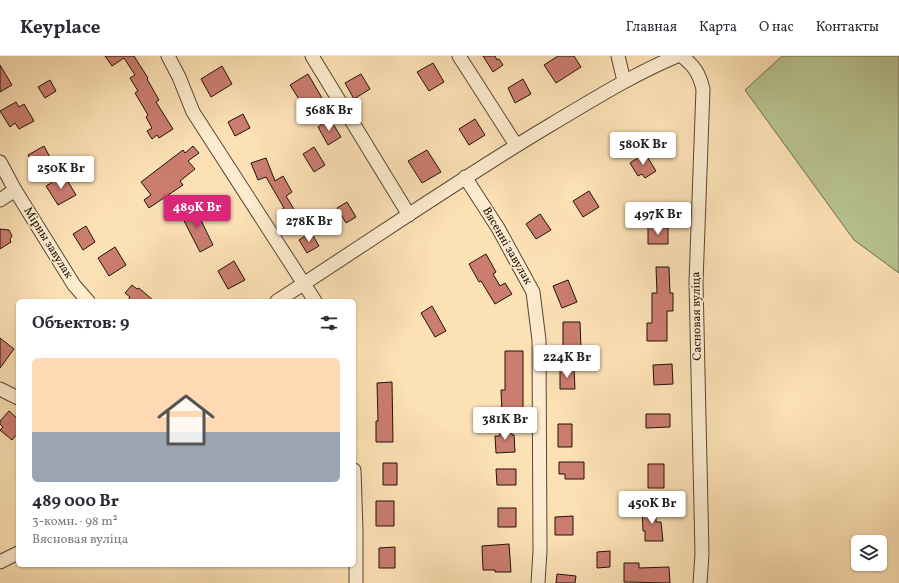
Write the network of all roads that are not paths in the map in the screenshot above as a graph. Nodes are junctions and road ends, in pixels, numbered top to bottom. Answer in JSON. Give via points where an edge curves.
{"nodes":[{"id":1,"x":168,"y":56,"type":"edge"},
{"id":2,"x":312,"y":56,"type":"edge"},
{"id":3,"x":459,"y":56,"type":"edge"},
{"id":4,"x":618,"y":56,"type":"edge"},
{"id":5,"x":677,"y":56,"type":"edge"},
{"id":6,"x":682,"y":56,"type":"edge"},
{"id":7,"x":624,"y":81,"type":"junction"},
{"id":8,"x":516,"y":145,"type":"junction"},
{"id":9,"x":0,"y":162,"type":"edge"},
{"id":10,"x":465,"y":177,"type":"junction"},
{"id":11,"x":15,"y":190,"type":"junction"},
{"id":12,"x":0,"y":200,"type":"edge"},
{"id":13,"x":409,"y":215,"type":"junction"},
{"id":14,"x":304,"y":284,"type":"junction"},
{"id":15,"x":86,"y":299,"type":"edge"},
{"id":16,"x":280,"y":299,"type":"edge"},
{"id":17,"x":313,"y":299,"type":"edge"},
{"id":18,"x":0,"y":389,"type":"edge"},
{"id":19,"x":16,"y":397,"type":"edge"},
{"id":20,"x":356,"y":530,"type":"edge"},
{"id":21,"x":16,"y":554,"type":"edge"},
{"id":22,"x":0,"y":562,"type":"edge"},
{"id":23,"x":356,"y":567,"type":"edge"},
{"id":24,"x":356,"y":567,"type":"edge"},
{"id":25,"x":356,"y":583,"type":"edge"},
{"id":26,"x":538,"y":583,"type":"edge"},
{"id":27,"x":700,"y":583,"type":"edge"}],
"edges":[{"from":1,"to":14,"type":"street","via":[[180,77],[193,112]]},
{"from":2,"to":13,"type":"street"},
{"from":3,"to":8,"type":"street"},
{"from":4,"to":7,"type":"street"},
{"from":5,"to":7,"type":"street"},
{"from":6,"to":27,"type":"street","name":"Сасновая вуліца","via":[[696,70],[703,89],[696,282],[702,554]]},
{"from":7,"to":8,"type":"street"},
{"from":8,"to":10,"type":"street"},
{"from":9,"to":11,"type":"street","name":"Мірны завулак"},
{"from":10,"to":13,"type":"street"},
{"from":10,"to":26,"type":"street","name":"Вясенні завулак","via":[[498,228],[533,292],[539,340]]},
{"from":11,"to":12,"type":"street"},
{"from":11,"to":15,"type":"street","name":"Мірны завулак","via":[[74,286]]},
{"from":13,"to":14,"type":"street"},
{"from":14,"to":16,"type":"street"},
{"from":14,"to":17,"type":"street"},
{"from":18,"to":19,"type":"street"},
{"from":20,"to":24,"type":"street"},
{"from":21,"to":22,"type":"street"},
{"from":23,"to":25,"type":"street"}]}
